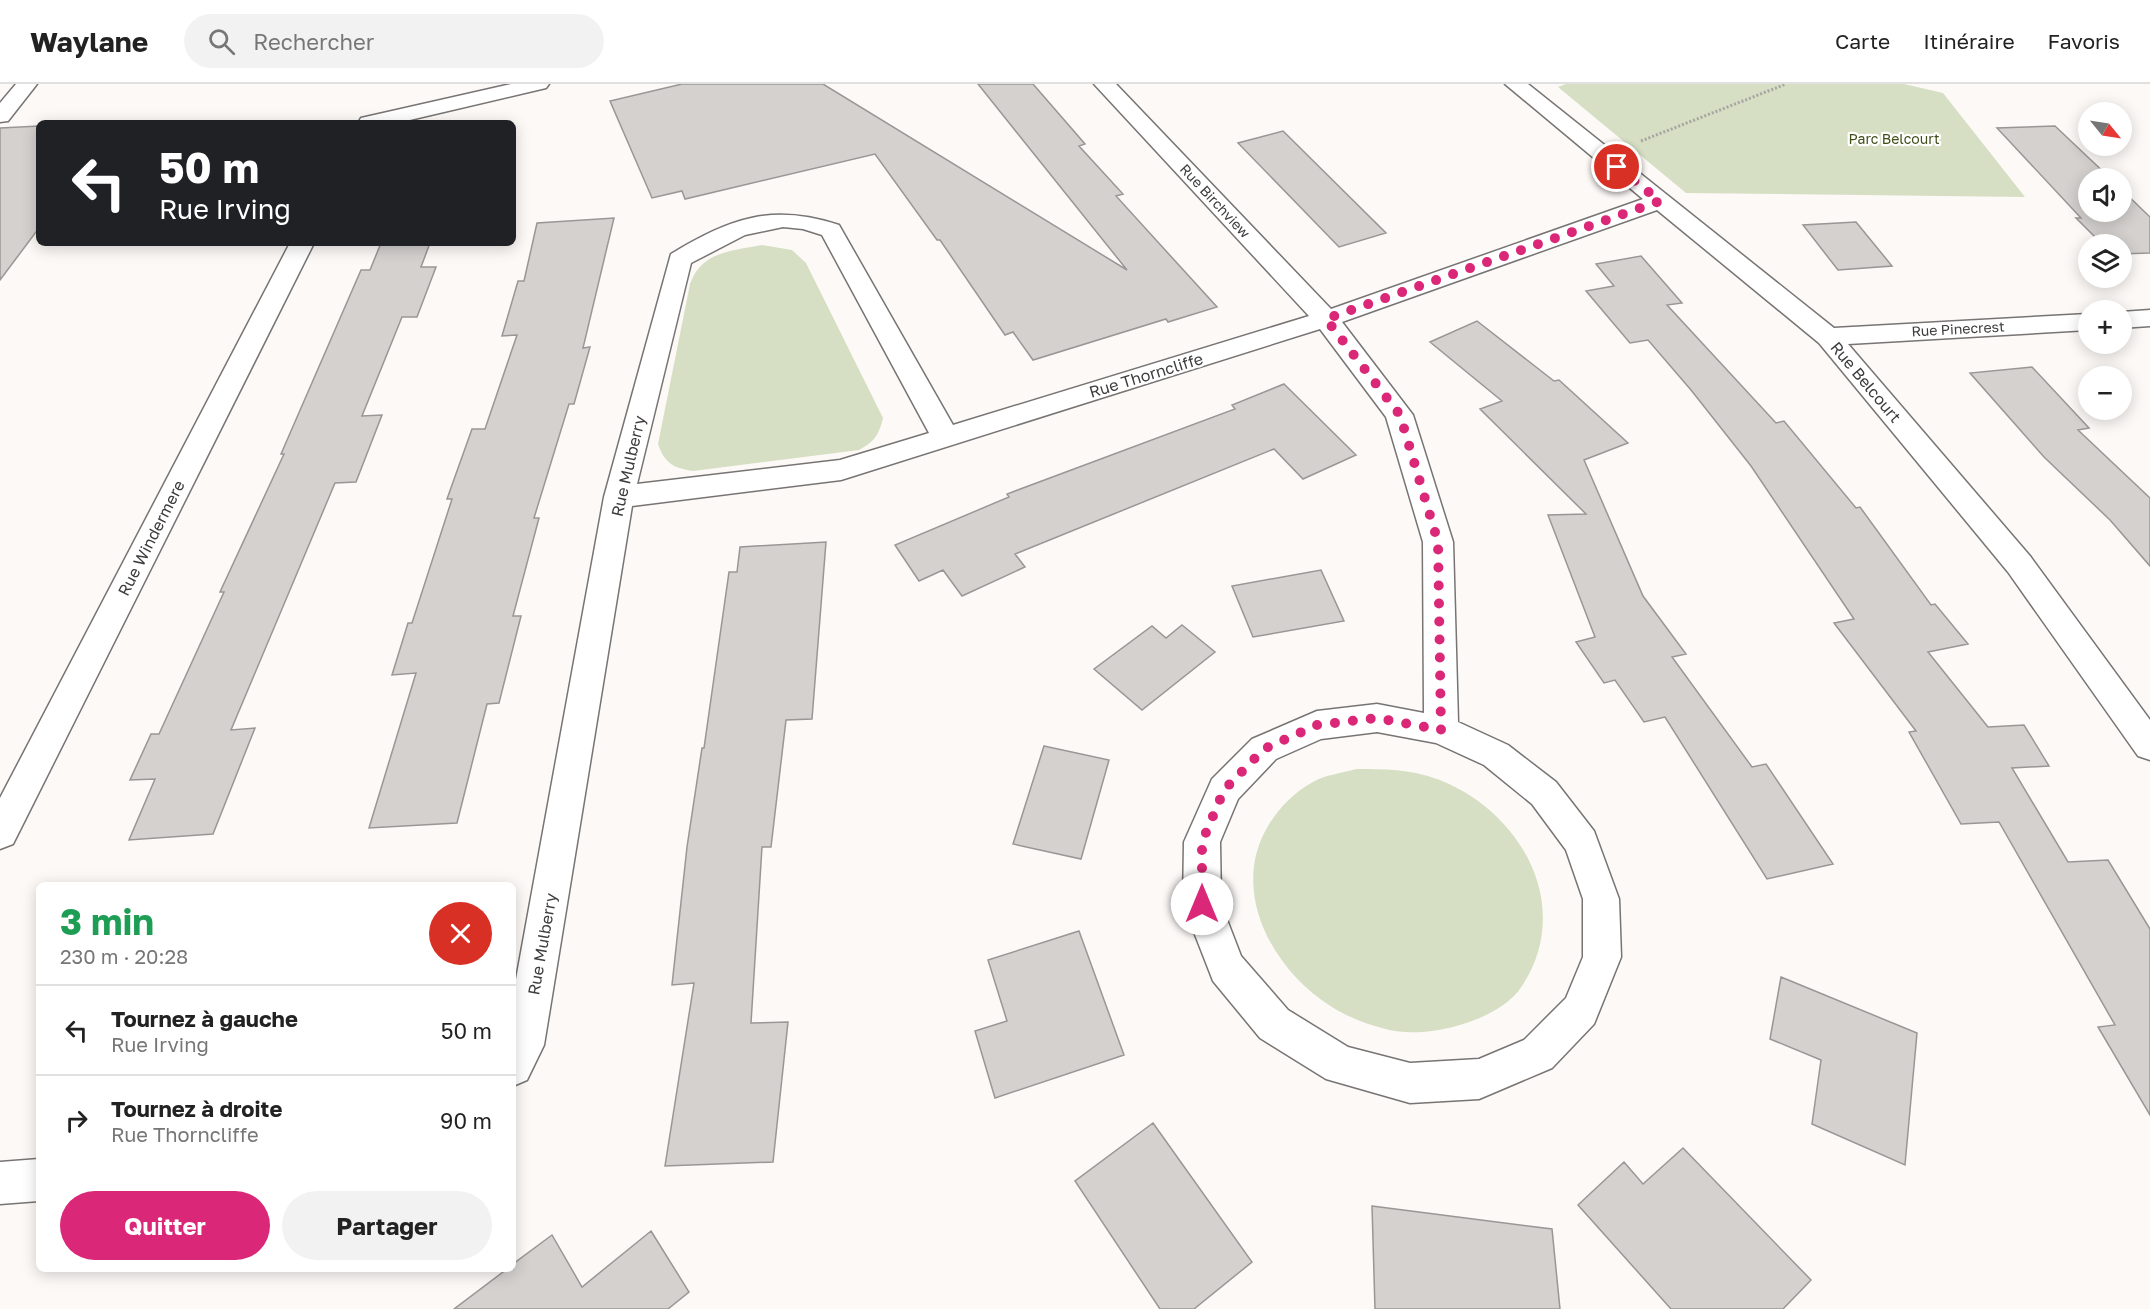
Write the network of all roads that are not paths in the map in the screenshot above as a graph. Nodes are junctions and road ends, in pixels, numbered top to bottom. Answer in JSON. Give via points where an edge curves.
{"nodes":[{"id":1,"x":27,"y":84,"type":"edge"},
{"id":2,"x":539,"y":84,"type":"edge"},
{"id":3,"x":1104,"y":84,"type":"edge"},
{"id":4,"x":1515,"y":84,"type":"edge"},
{"id":5,"x":0,"y":116,"type":"edge"},
{"id":6,"x":382,"y":120,"type":"edge"},
{"id":7,"x":1660,"y":201,"type":"junction"},
{"id":8,"x":300,"y":246,"type":"edge"},
{"id":9,"x":2150,"y":318,"type":"edge"},
{"id":10,"x":1326,"y":319,"type":"junction"},
{"id":11,"x":2132,"y":319,"type":"edge"},
{"id":12,"x":2078,"y":323,"type":"edge"},
{"id":13,"x":1828,"y":337,"type":"junction"},
{"id":14,"x":946,"y":438,"type":"junction"},
{"id":15,"x":619,"y":497,"type":"junction"},
{"id":16,"x":1441,"y":730,"type":"junction"},
{"id":17,"x":2150,"y":746,"type":"edge"},
{"id":18,"x":0,"y":833,"type":"edge"},
{"id":19,"x":516,"y":1060,"type":"edge"},
{"id":20,"x":36,"y":1180,"type":"edge"},
{"id":21,"x":0,"y":1183,"type":"edge"}],
"edges":[{"from":1,"to":5,"type":"street"},
{"from":2,"to":6,"type":"street"},
{"from":3,"to":10,"type":"street","name":"Rue Birchview"},
{"from":4,"to":7,"type":"street","name":"Rue Belcourt"},
{"from":7,"to":10,"type":"street","name":"Rue Thorncliffe"},
{"from":7,"to":13,"type":"street","name":"Rue Belcourt"},
{"from":8,"to":18,"type":"street","name":"Rue Windermere"},
{"from":9,"to":11,"type":"street"},
{"from":10,"to":14,"type":"street","name":"Rue Thorncliffe"},
{"from":10,"to":16,"type":"street","name":"Rue Birchview","via":[[1400,415],[1438,542]]},
{"from":12,"to":13,"type":"street","name":"Rue Pinecrest"},
{"from":13,"to":17,"type":"street","name":"Rue Belcourt","via":[[2019,564]]},
{"from":14,"to":15,"type":"street","name":"Rue Thorncliffe","via":[[841,470]]},
{"from":14,"to":15,"type":"street","name":"Rue Mulberry","via":[[831,230],[799,221],[751,224],[708,241],[680,259]]},
{"from":15,"to":19,"type":"street","name":"Rue Mulberry","via":[[524,1045]]},
{"from":16,"to":16,"type":"street","via":[[1496,755],[1544,793],[1581,843],[1601,899],[1602,957],[1580,1011],[1538,1054],[1479,1079],[1410,1083],[1340,1065],[1274,1024],[1227,968],[1202,904],[1202,842],[1224,790],[1264,749],[1317,725],[1377,718]]},
{"from":20,"to":21,"type":"street"}]}
